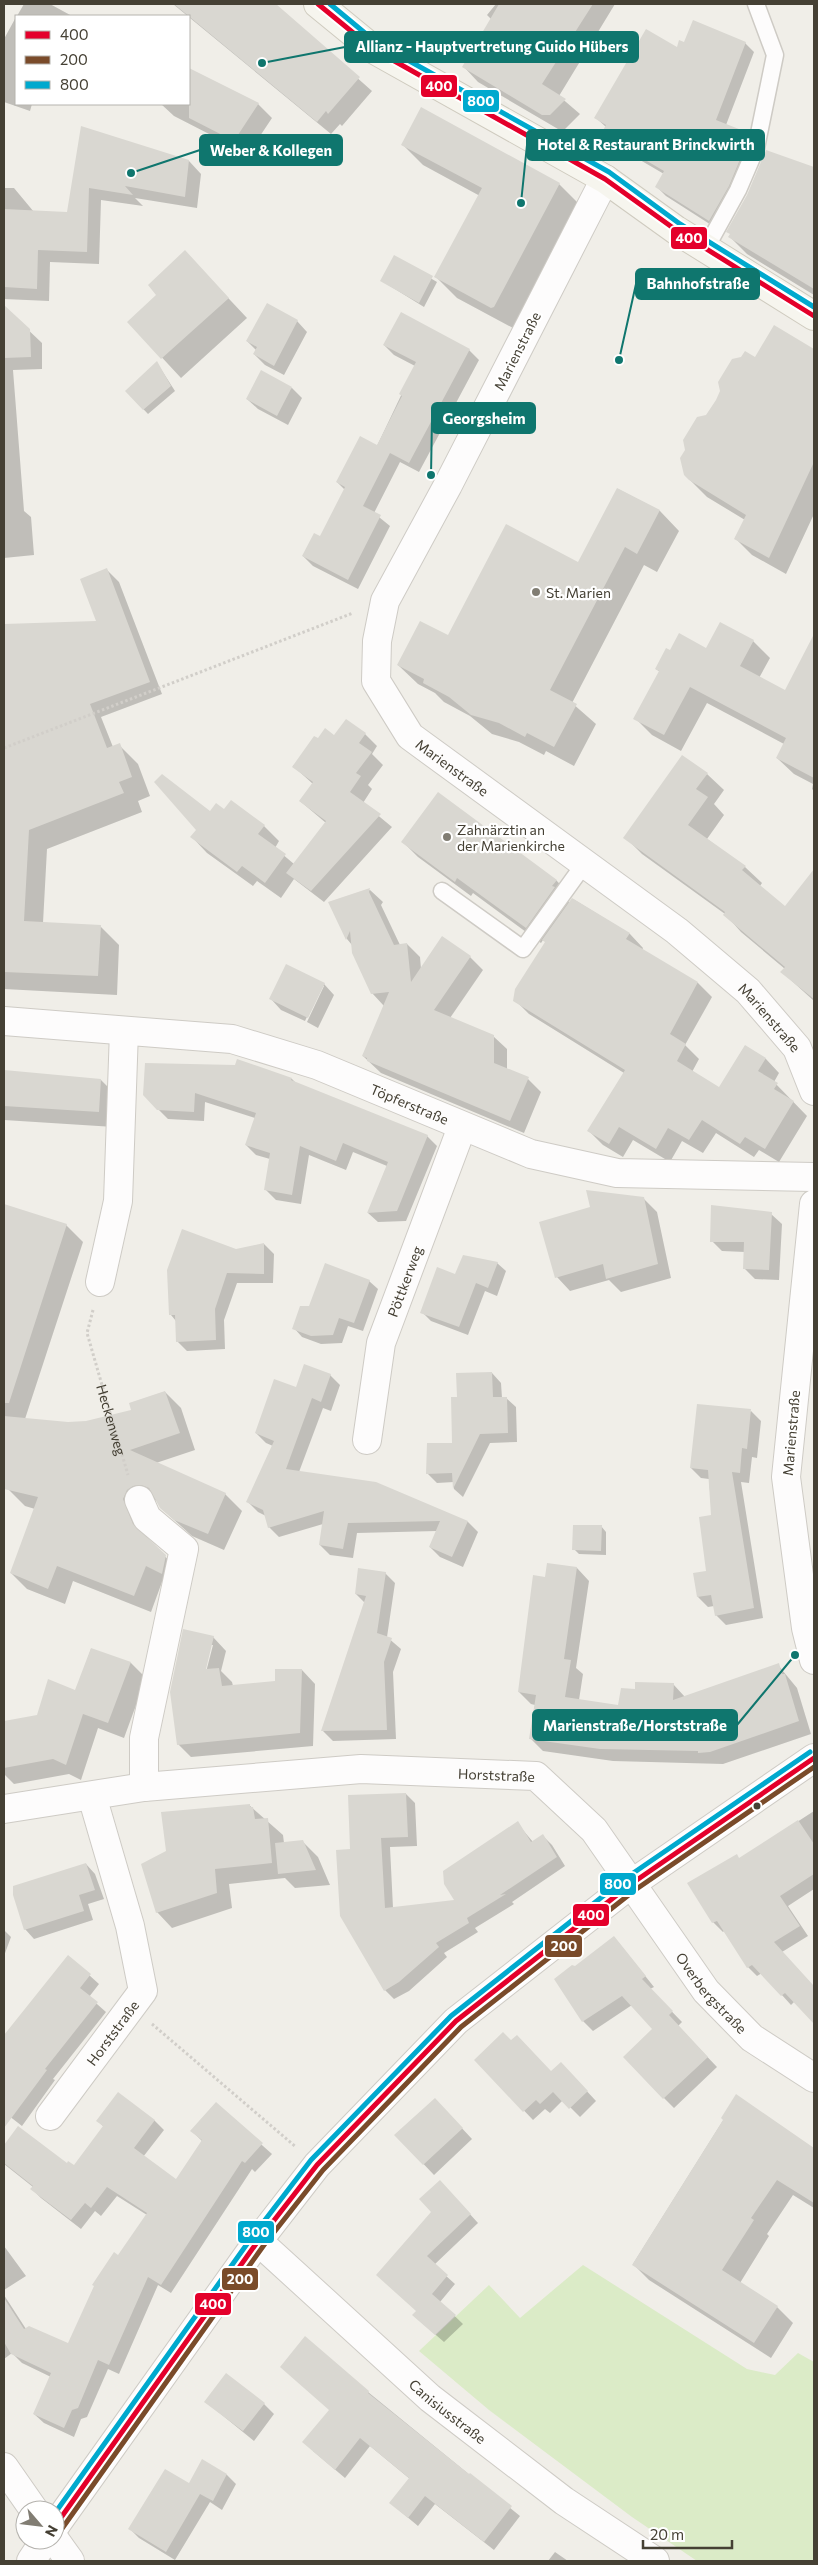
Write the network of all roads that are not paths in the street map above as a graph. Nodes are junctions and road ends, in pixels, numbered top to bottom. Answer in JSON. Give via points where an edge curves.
{"nodes":[{"id":1,"x":318,"y":4,"type":"edge"},
{"id":2,"x":756,"y":4,"type":"edge"},
{"id":3,"x":604,"y":179,"type":"junction"},
{"id":4,"x":706,"y":248,"type":"junction"},
{"id":5,"x":814,"y":316,"type":"edge"},
{"id":6,"x":584,"y":864,"type":"junction"},
{"id":7,"x":442,"y":891,"type":"dead end"},
{"id":8,"x":4,"y":1021,"type":"edge"},
{"id":9,"x":124,"y":1031,"type":"junction"},
{"id":10,"x":814,"y":1091,"type":"edge"},
{"id":11,"x":462,"y":1127,"type":"junction"},
{"id":12,"x":814,"y":1178,"type":"edge"},
{"id":13,"x":814,"y":1204,"type":"edge"},
{"id":14,"x":100,"y":1282,"type":"road end"},
{"id":15,"x":367,"y":1440,"type":"dead end"},
{"id":16,"x":139,"y":1500,"type":"road end"},
{"id":17,"x":814,"y":1660,"type":"edge"},
{"id":18,"x":814,"y":1758,"type":"edge"},
{"id":19,"x":144,"y":1787,"type":"junction"},
{"id":20,"x":92,"y":1796,"type":"junction"},
{"id":21,"x":4,"y":1809,"type":"edge"},
{"id":22,"x":631,"y":1884,"type":"junction"},
{"id":23,"x":814,"y":2078,"type":"edge"},
{"id":24,"x":50,"y":2116,"type":"dead end"},
{"id":25,"x":258,"y":2241,"type":"junction"},
{"id":26,"x":4,"y":2467,"type":"edge"},
{"id":27,"x":27,"y":2500,"type":"edge"},
{"id":28,"x":65,"y":2512,"type":"edge"},
{"id":29,"x":39,"y":2550,"type":"edge"},
{"id":30,"x":62,"y":2550,"type":"edge"},
{"id":31,"x":31,"y":2561,"type":"edge"},
{"id":32,"x":70,"y":2561,"type":"edge"},
{"id":33,"x":655,"y":2561,"type":"edge"}],
"edges":[{"from":1,"to":3,"type":"street","via":[[373,49]]},
{"from":2,"to":4,"type":"lane","via":[[775,55],[758,138],[738,190]]},
{"from":3,"to":4,"type":"street"},
{"from":3,"to":6,"type":"street","name":"Marienstraße","via":[[385,601],[376,681],[410,736]]},
{"from":4,"to":5,"type":"street"},
{"from":6,"to":7,"type":"lane","via":[[523,949]]},
{"from":6,"to":10,"type":"street","name":"Marienstraße","via":[[677,931],[748,991],[797,1048]]},
{"from":8,"to":9,"type":"street","name":"Töpferstraße"},
{"from":9,"to":11,"type":"street","name":"Töpferstraße","via":[[232,1039],[317,1065]]},
{"from":9,"to":14,"type":"street","via":[[118,1200]]},
{"from":11,"to":12,"type":"street","name":"Töpferstraße","via":[[531,1154],[617,1173]]},
{"from":11,"to":15,"type":"street","name":"Pöttkerweg","via":[[382,1343]]},
{"from":13,"to":17,"type":"street","name":"Marienstraße","via":[[786,1477],[806,1628]]},
{"from":16,"to":19,"type":"street","via":[[147,1518],[184,1549],[144,1738]]},
{"from":18,"to":22,"type":"street"},
{"from":19,"to":20,"type":"street","name":"Horststraße"},
{"from":19,"to":22,"type":"street","name":"Horststraße","via":[[361,1769],[536,1776],[594,1830]]},
{"from":20,"to":21,"type":"street","name":"Horststraße"},
{"from":20,"to":24,"type":"street","name":"Horststraße","via":[[130,1926],[143,1991]]},
{"from":22,"to":23,"type":"street","name":"Overbergstraße","via":[[706,1991],[752,2038]]},
{"from":22,"to":25,"type":"street","via":[[456,2021],[317,2165]]},
{"from":25,"to":28,"type":"street"},
{"from":25,"to":33,"type":"street","name":"Canisiusstraße","via":[[430,2398],[564,2500]]},
{"from":26,"to":27,"type":"street"},
{"from":29,"to":31,"type":"street"},
{"from":30,"to":32,"type":"street"}]}
